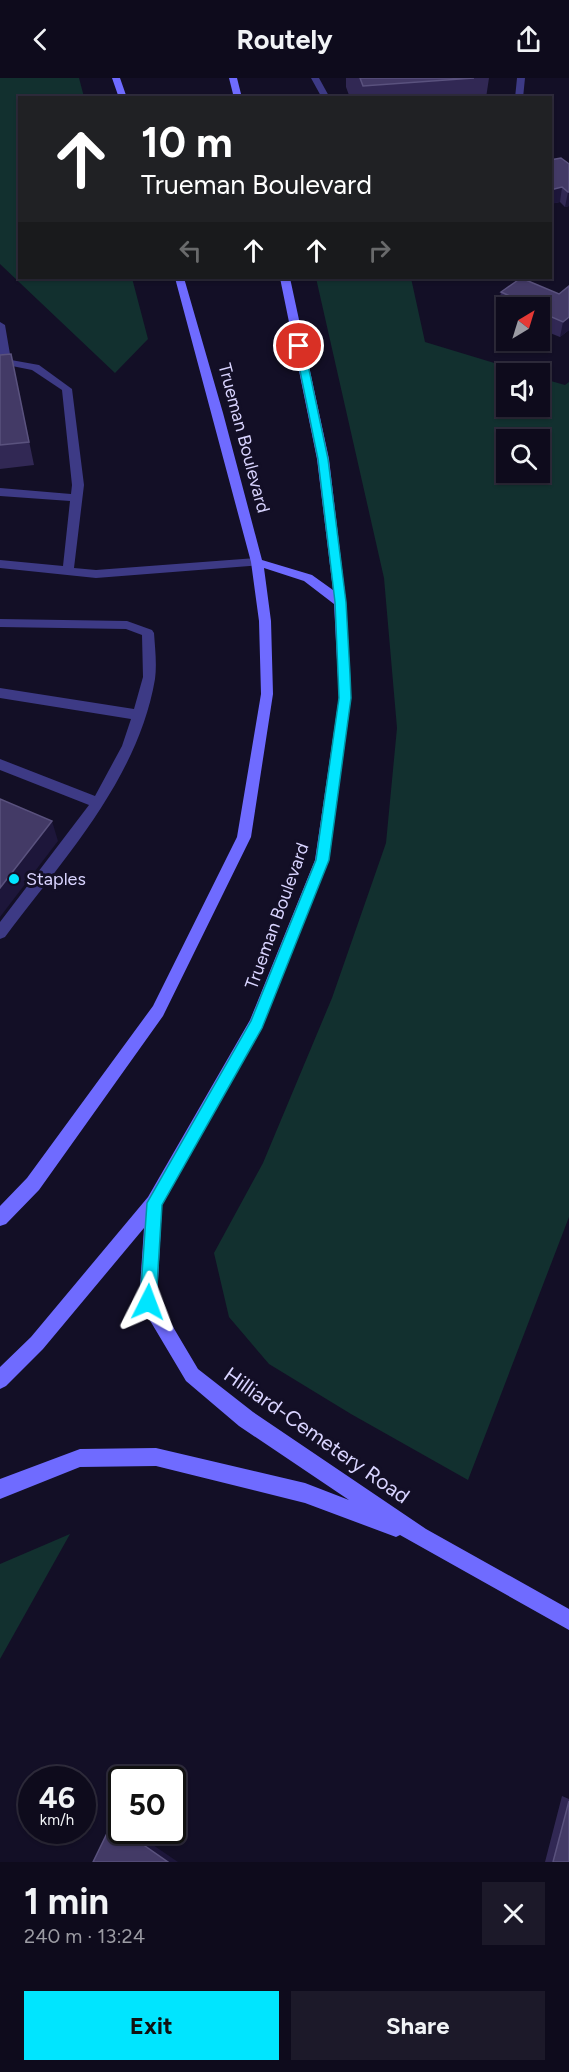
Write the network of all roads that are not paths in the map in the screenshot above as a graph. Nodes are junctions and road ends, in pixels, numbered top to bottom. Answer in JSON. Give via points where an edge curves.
{"nodes":[{"id":1,"x":116,"y":78,"type":"edge"},
{"id":2,"x":234,"y":78,"type":"edge"},
{"id":3,"x":315,"y":78,"type":"edge"},
{"id":4,"x":521,"y":78,"type":"edge"},
{"id":5,"x":122,"y":96,"type":"edge"},
{"id":6,"x":238,"y":96,"type":"edge"},
{"id":7,"x":325,"y":96,"type":"edge"},
{"id":8,"x":519,"y":96,"type":"edge"},
{"id":9,"x":179,"y":279,"type":"edge"},
{"id":10,"x":285,"y":279,"type":"edge"},
{"id":11,"x":0,"y":325,"type":"edge"},
{"id":12,"x":0,"y":492,"type":"edge"},
{"id":13,"x":76,"y":498,"type":"junction"},
{"id":14,"x":257,"y":562,"type":"junction"},
{"id":15,"x":0,"y":564,"type":"edge"},
{"id":16,"x":68,"y":572,"type":"junction"},
{"id":17,"x":340,"y":602,"type":"junction"},
{"id":18,"x":0,"y":623,"type":"edge"},
{"id":19,"x":0,"y":693,"type":"edge"},
{"id":20,"x":139,"y":715,"type":"junction"},
{"id":21,"x":0,"y":764,"type":"edge"},
{"id":22,"x":98,"y":803,"type":"junction"},
{"id":23,"x":0,"y":933,"type":"edge"},
{"id":24,"x":154,"y":1203,"type":"junction"},
{"id":25,"x":0,"y":1218,"type":"edge"},
{"id":26,"x":0,"y":1380,"type":"edge"},
{"id":27,"x":0,"y":1489,"type":"edge"},
{"id":28,"x":419,"y":1536,"type":"junction"},
{"id":29,"x":569,"y":1620,"type":"edge"}],
"edges":[{"from":1,"to":5,"type":"main road"},
{"from":2,"to":6,"type":"main road"},
{"from":3,"to":7,"type":"lane"},
{"from":4,"to":8,"type":"lane"},
{"from":9,"to":14,"type":"main road","name":"Trueman Boulevard"},
{"from":10,"to":17,"type":"main road","name":"Trueman Boulevard","via":[[323,459]]},
{"from":11,"to":13,"type":"lane","via":[[6,363],[35,367],[67,389],[78,485]]},
{"from":12,"to":13,"type":"lane"},
{"from":13,"to":16,"type":"lane"},
{"from":14,"to":16,"type":"lane","via":[[96,574]]},
{"from":14,"to":17,"type":"main road","via":[[308,578]]},
{"from":14,"to":25,"type":"main road","name":"Trueman Boulevard","via":[[265,621],[267,694],[244,837],[158,1011],[33,1184]]},
{"from":15,"to":16,"type":"lane"},
{"from":17,"to":24,"type":"main road","name":"Trueman Boulevard","via":[[345,698],[322,860],[257,1023]]},
{"from":18,"to":20,"type":"lane","via":[[127,625],[148,633],[149,677]]},
{"from":19,"to":20,"type":"lane"},
{"from":20,"to":22,"type":"lane","via":[[129,746]]},
{"from":21,"to":22,"type":"lane"},
{"from":22,"to":23,"type":"lane"},
{"from":24,"to":26,"type":"main road","name":"Trueman Boulevard","via":[[37,1343]]},
{"from":24,"to":28,"type":"main road","name":"Hilliard-Cemetery Road","via":[[148,1302],[192,1375],[246,1419]]},
{"from":27,"to":28,"type":"main road","name":"Hilliard-Cemetery Road","via":[[80,1458],[156,1457],[305,1493]]},
{"from":28,"to":29,"type":"main road","name":"Hilliard-Cemetery Road"}]}
